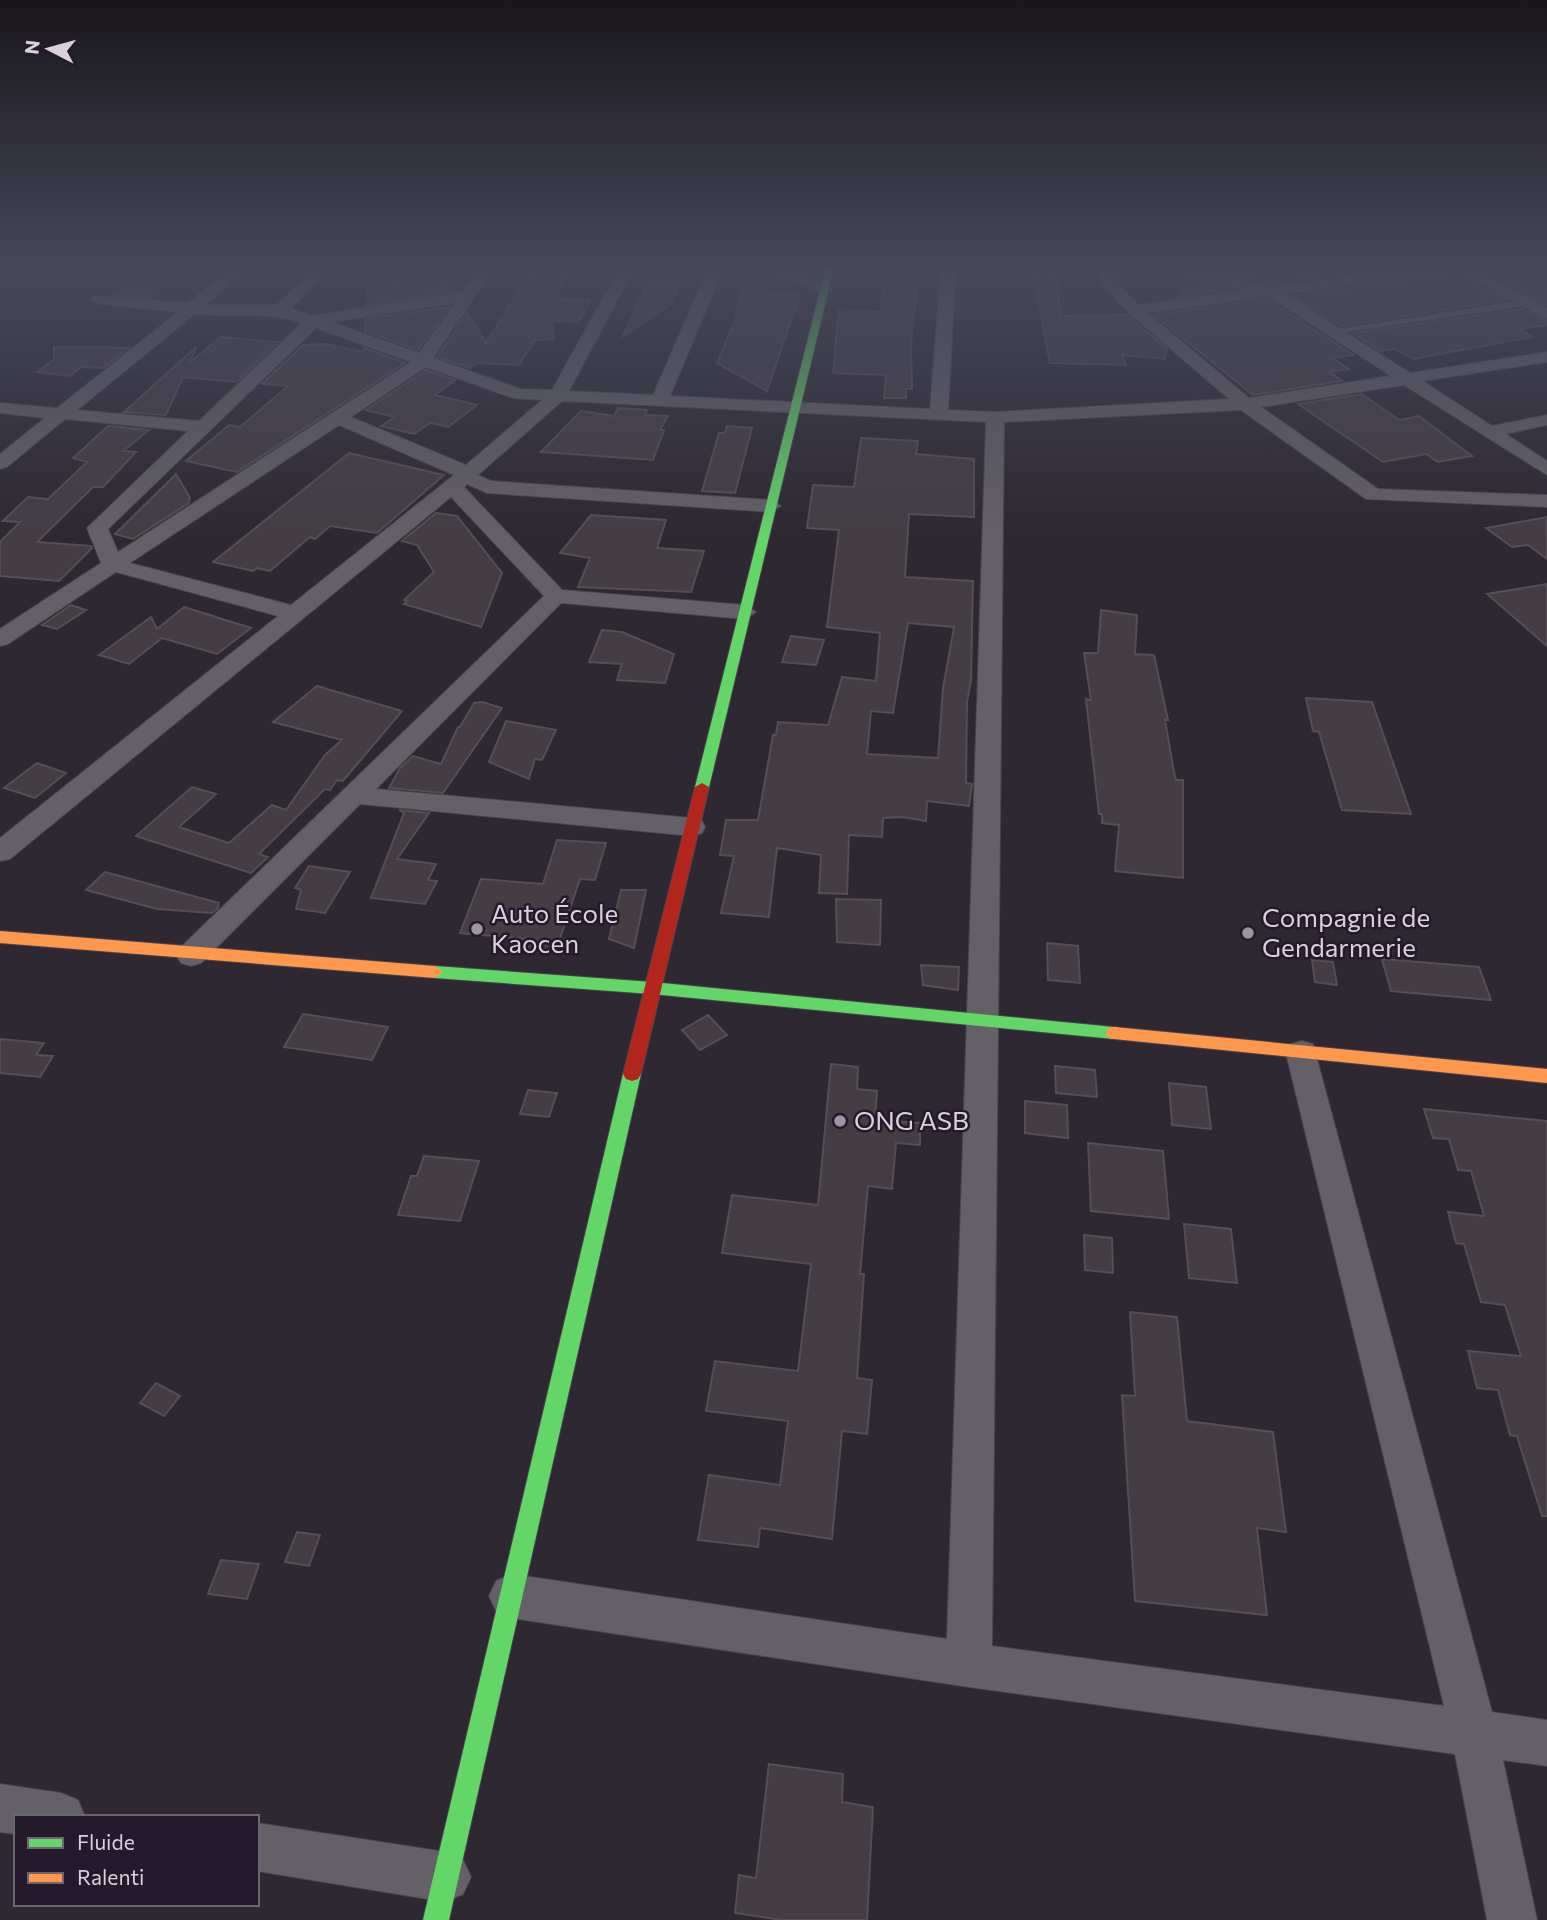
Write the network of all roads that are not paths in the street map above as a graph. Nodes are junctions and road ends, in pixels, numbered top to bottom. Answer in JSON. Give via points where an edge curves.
{"nodes":[{"id":1,"x":132,"y":357,"type":"edge"},
{"id":2,"x":277,"y":357,"type":"edge"},
{"id":3,"x":420,"y":357,"type":"edge"},
{"id":4,"x":579,"y":357,"type":"edge"},
{"id":5,"x":678,"y":357,"type":"edge"},
{"id":6,"x":808,"y":357,"type":"edge"},
{"id":7,"x":943,"y":357,"type":"edge"},
{"id":8,"x":1190,"y":357,"type":"edge"},
{"id":9,"x":1372,"y":357,"type":"edge"},
{"id":10,"x":1547,"y":357,"type":"edge"},
{"id":11,"x":424,"y":358,"type":"junction"},
{"id":12,"x":1407,"y":379,"type":"junction"},
{"id":13,"x":558,"y":396,"type":"junction"},
{"id":14,"x":659,"y":401,"type":"junction"},
{"id":15,"x":1245,"y":404,"type":"junction"},
{"id":16,"x":796,"y":407,"type":"junction"},
{"id":17,"x":0,"y":408,"type":"edge"},
{"id":18,"x":60,"y":414,"type":"junction"},
{"id":19,"x":939,"y":415,"type":"junction"},
{"id":20,"x":995,"y":417,"type":"junction"},
{"id":21,"x":338,"y":418,"type":"junction"},
{"id":22,"x":1547,"y":420,"type":"edge"},
{"id":23,"x":205,"y":427,"type":"junction"},
{"id":24,"x":1489,"y":432,"type":"junction"},
{"id":25,"x":0,"y":463,"type":"edge"},
{"id":26,"x":1547,"y":469,"type":"edge"},
{"id":27,"x":459,"y":481,"type":"junction"},
{"id":28,"x":1547,"y":501,"type":"edge"},
{"id":29,"x":771,"y":506,"type":"junction"},
{"id":30,"x":113,"y":565,"type":"junction"},
{"id":31,"x":556,"y":596,"type":"junction"},
{"id":32,"x":745,"y":612,"type":"junction"},
{"id":33,"x":294,"y":613,"type":"junction"},
{"id":34,"x":0,"y":639,"type":"edge"},
{"id":35,"x":354,"y":795,"type":"junction"},
{"id":36,"x":692,"y":827,"type":"junction"},
{"id":37,"x":0,"y":852,"type":"edge"},
{"id":38,"x":0,"y":937,"type":"edge"},
{"id":39,"x":191,"y":955,"type":"junction"},
{"id":40,"x":652,"y":988,"type":"junction"},
{"id":41,"x":983,"y":1022,"type":"junction"},
{"id":42,"x":1302,"y":1053,"type":"junction"},
{"id":43,"x":1547,"y":1076,"type":"edge"},
{"id":44,"x":511,"y":1596,"type":"junction"},
{"id":45,"x":969,"y":1665,"type":"junction"},
{"id":46,"x":1474,"y":1733,"type":"junction"},
{"id":47,"x":1547,"y":1743,"type":"edge"},
{"id":48,"x":0,"y":1808,"type":"edge"},
{"id":49,"x":47,"y":1815,"type":"edge"},
{"id":50,"x":259,"y":1848,"type":"edge"},
{"id":51,"x":441,"y":1898,"type":"edge"},
{"id":52,"x":1512,"y":1920,"type":"edge"}],
"edges":[{"from":1,"to":18,"type":"street"},
{"from":2,"to":23,"type":"street"},
{"from":3,"to":11,"type":"street"},
{"from":4,"to":13,"type":"street"},
{"from":5,"to":14,"type":"street"},
{"from":6,"to":16,"type":"street"},
{"from":7,"to":19,"type":"street"},
{"from":8,"to":15,"type":"street"},
{"from":9,"to":12,"type":"street"},
{"from":10,"to":12,"type":"street"},
{"from":11,"to":13,"type":"street","via":[[519,394]]},
{"from":11,"to":21,"type":"street"},
{"from":12,"to":15,"type":"street"},
{"from":12,"to":24,"type":"street"},
{"from":13,"to":14,"type":"street"},
{"from":13,"to":27,"type":"street"},
{"from":14,"to":16,"type":"street"},
{"from":15,"to":20,"type":"street"},
{"from":15,"to":28,"type":"street","via":[[1373,495]]},
{"from":16,"to":19,"type":"street"},
{"from":16,"to":29,"type":"street"},
{"from":17,"to":18,"type":"street"},
{"from":18,"to":23,"type":"street"},
{"from":18,"to":25,"type":"street"},
{"from":19,"to":20,"type":"street"},
{"from":20,"to":41,"type":"street"},
{"from":21,"to":27,"type":"street","via":[[457,467]]},
{"from":21,"to":30,"type":"street"},
{"from":22,"to":24,"type":"street"},
{"from":23,"to":30,"type":"street","via":[[97,528]]},
{"from":24,"to":26,"type":"street"},
{"from":27,"to":29,"type":"street"},
{"from":27,"to":31,"type":"street"},
{"from":27,"to":33,"type":"street"},
{"from":29,"to":32,"type":"street"},
{"from":30,"to":33,"type":"street"},
{"from":30,"to":34,"type":"street"},
{"from":31,"to":32,"type":"street"},
{"from":31,"to":35,"type":"street"},
{"from":32,"to":36,"type":"street"},
{"from":33,"to":37,"type":"street"},
{"from":35,"to":36,"type":"street"},
{"from":35,"to":39,"type":"street"},
{"from":36,"to":40,"type":"street"},
{"from":38,"to":39,"type":"street"},
{"from":39,"to":40,"type":"street"},
{"from":40,"to":41,"type":"street"},
{"from":40,"to":44,"type":"street"},
{"from":41,"to":42,"type":"street"},
{"from":41,"to":45,"type":"street"},
{"from":42,"to":43,"type":"street"},
{"from":42,"to":46,"type":"street"},
{"from":44,"to":45,"type":"street"},
{"from":44,"to":51,"type":"street"},
{"from":45,"to":46,"type":"street"},
{"from":46,"to":47,"type":"street"},
{"from":46,"to":52,"type":"street"},
{"from":48,"to":49,"type":"street"},
{"from":50,"to":51,"type":"street"}]}
